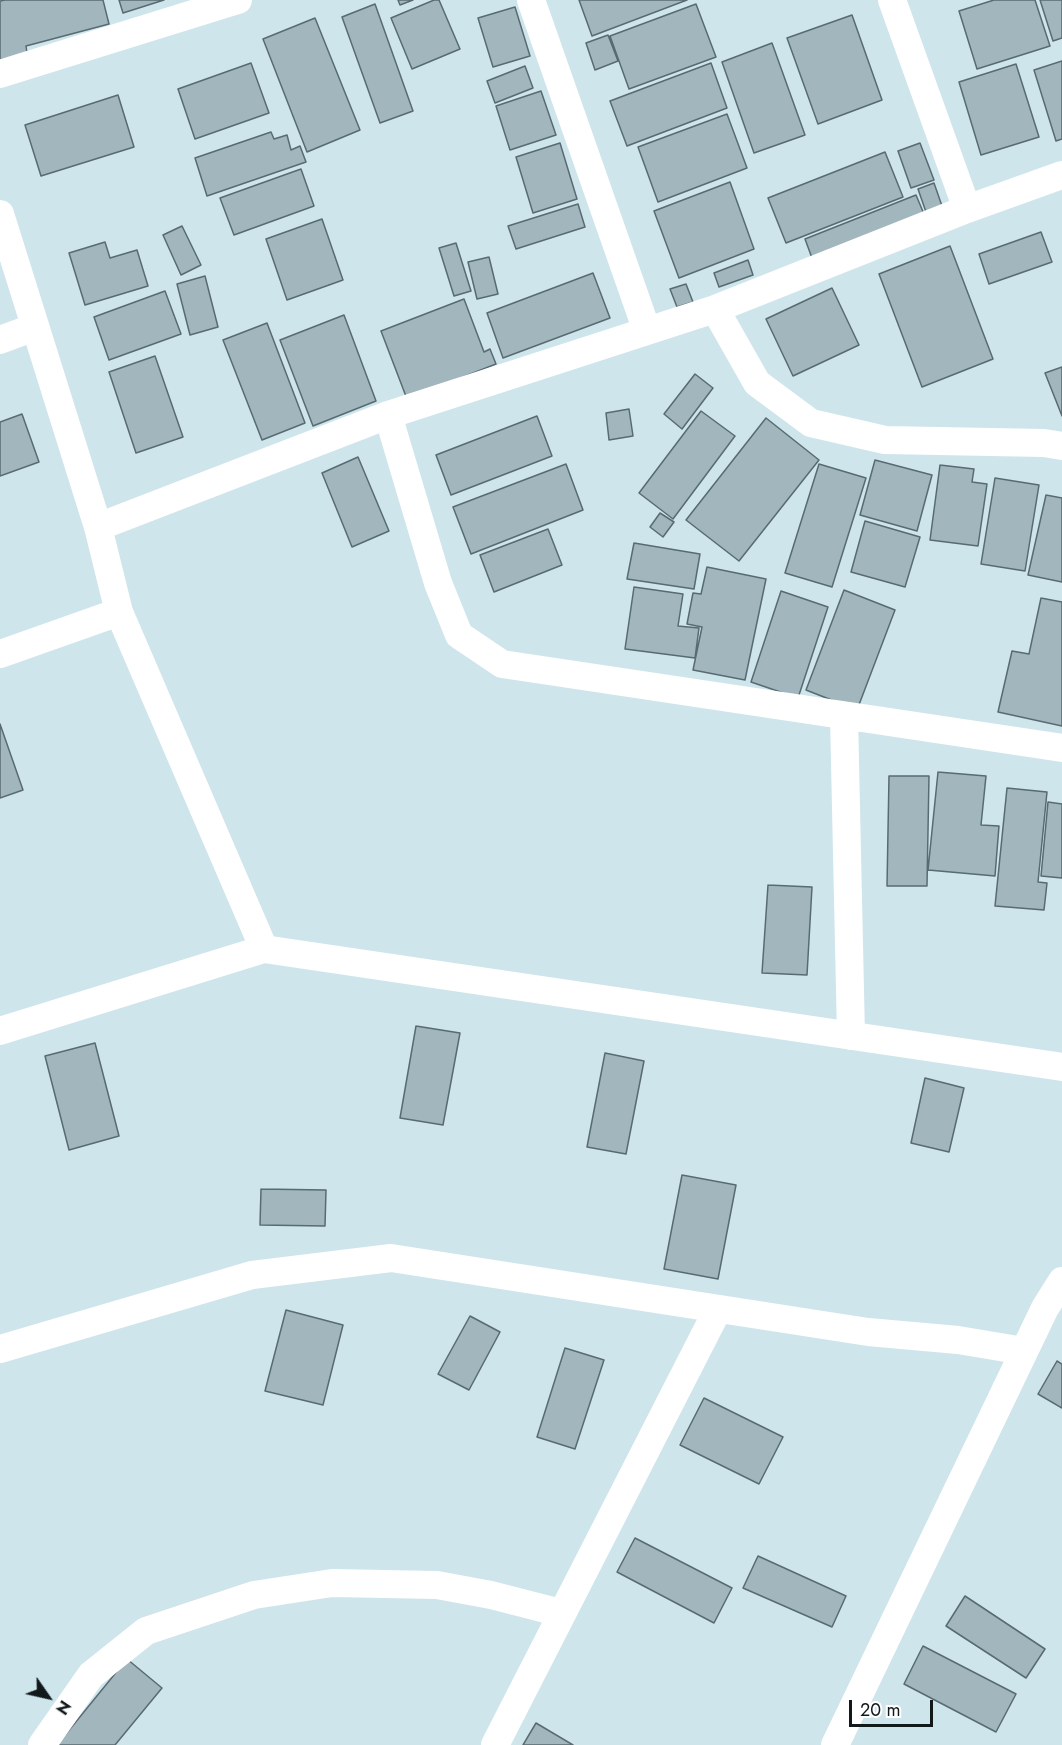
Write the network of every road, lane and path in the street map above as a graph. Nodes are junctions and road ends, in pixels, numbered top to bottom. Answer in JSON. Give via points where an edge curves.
{"nodes":[{"id":1,"x":238,"y":0,"type":"edge"},
{"id":2,"x":531,"y":0,"type":"edge"},
{"id":3,"x":892,"y":0,"type":"edge"},
{"id":4,"x":0,"y":74,"type":"edge"},
{"id":5,"x":1062,"y":175,"type":"edge"},
{"id":6,"x":967,"y":209,"type":"junction"},
{"id":7,"x":0,"y":214,"type":"edge"},
{"id":8,"x":715,"y":309,"type":"junction"},
{"id":9,"x":35,"y":327,"type":"junction"},
{"id":10,"x":647,"y":331,"type":"junction"},
{"id":11,"x":0,"y":340,"type":"edge"},
{"id":12,"x":388,"y":415,"type":"junction"},
{"id":13,"x":1062,"y":446,"type":"edge"},
{"id":14,"x":98,"y":527,"type":"junction"},
{"id":15,"x":119,"y":612,"type":"junction"},
{"id":16,"x":0,"y":654,"type":"edge"},
{"id":17,"x":844,"y":716,"type":"junction"},
{"id":18,"x":1062,"y":748,"type":"edge"},
{"id":19,"x":264,"y":950,"type":"junction"},
{"id":20,"x":0,"y":1031,"type":"edge"},
{"id":21,"x":851,"y":1036,"type":"junction"},
{"id":22,"x":1062,"y":1067,"type":"edge"},
{"id":23,"x":1062,"y":1281,"type":"edge"},
{"id":24,"x":718,"y":1309,"type":"junction"},
{"id":25,"x":0,"y":1349,"type":"edge"},
{"id":26,"x":1024,"y":1351,"type":"junction"},
{"id":27,"x":561,"y":1613,"type":"junction"},
{"id":28,"x":42,"y":1745,"type":"edge"},
{"id":29,"x":495,"y":1745,"type":"edge"},
{"id":30,"x":835,"y":1745,"type":"edge"}],
"edges":[{"from":1,"to":4,"type":"street"},
{"from":2,"to":10,"type":"street"},
{"from":3,"to":6,"type":"street"},
{"from":5,"to":6,"type":"street"},
{"from":6,"to":8,"type":"street"},
{"from":7,"to":9,"type":"street"},
{"from":8,"to":10,"type":"street"},
{"from":8,"to":13,"type":"street","via":[[757,383],[811,423],[885,440]]},
{"from":9,"to":11,"type":"street"},
{"from":9,"to":14,"type":"street"},
{"from":10,"to":12,"type":"street"},
{"from":12,"to":14,"type":"street"},
{"from":12,"to":17,"type":"street","via":[[438,583],[459,635],[502,664]]},
{"from":14,"to":15,"type":"street"},
{"from":15,"to":16,"type":"street"},
{"from":15,"to":19,"type":"street"},
{"from":17,"to":18,"type":"street"},
{"from":17,"to":21,"type":"street"},
{"from":19,"to":20,"type":"street"},
{"from":19,"to":21,"type":"street"},
{"from":21,"to":22,"type":"street"},
{"from":23,"to":26,"type":"street"},
{"from":24,"to":25,"type":"street","via":[[391,1258],[252,1275]]},
{"from":24,"to":26,"type":"street"},
{"from":24,"to":27,"type":"street"},
{"from":26,"to":30,"type":"street"},
{"from":27,"to":28,"type":"street","via":[[491,1594],[437,1586],[332,1583],[254,1596],[146,1631],[91,1675]]},
{"from":27,"to":29,"type":"street"}]}
